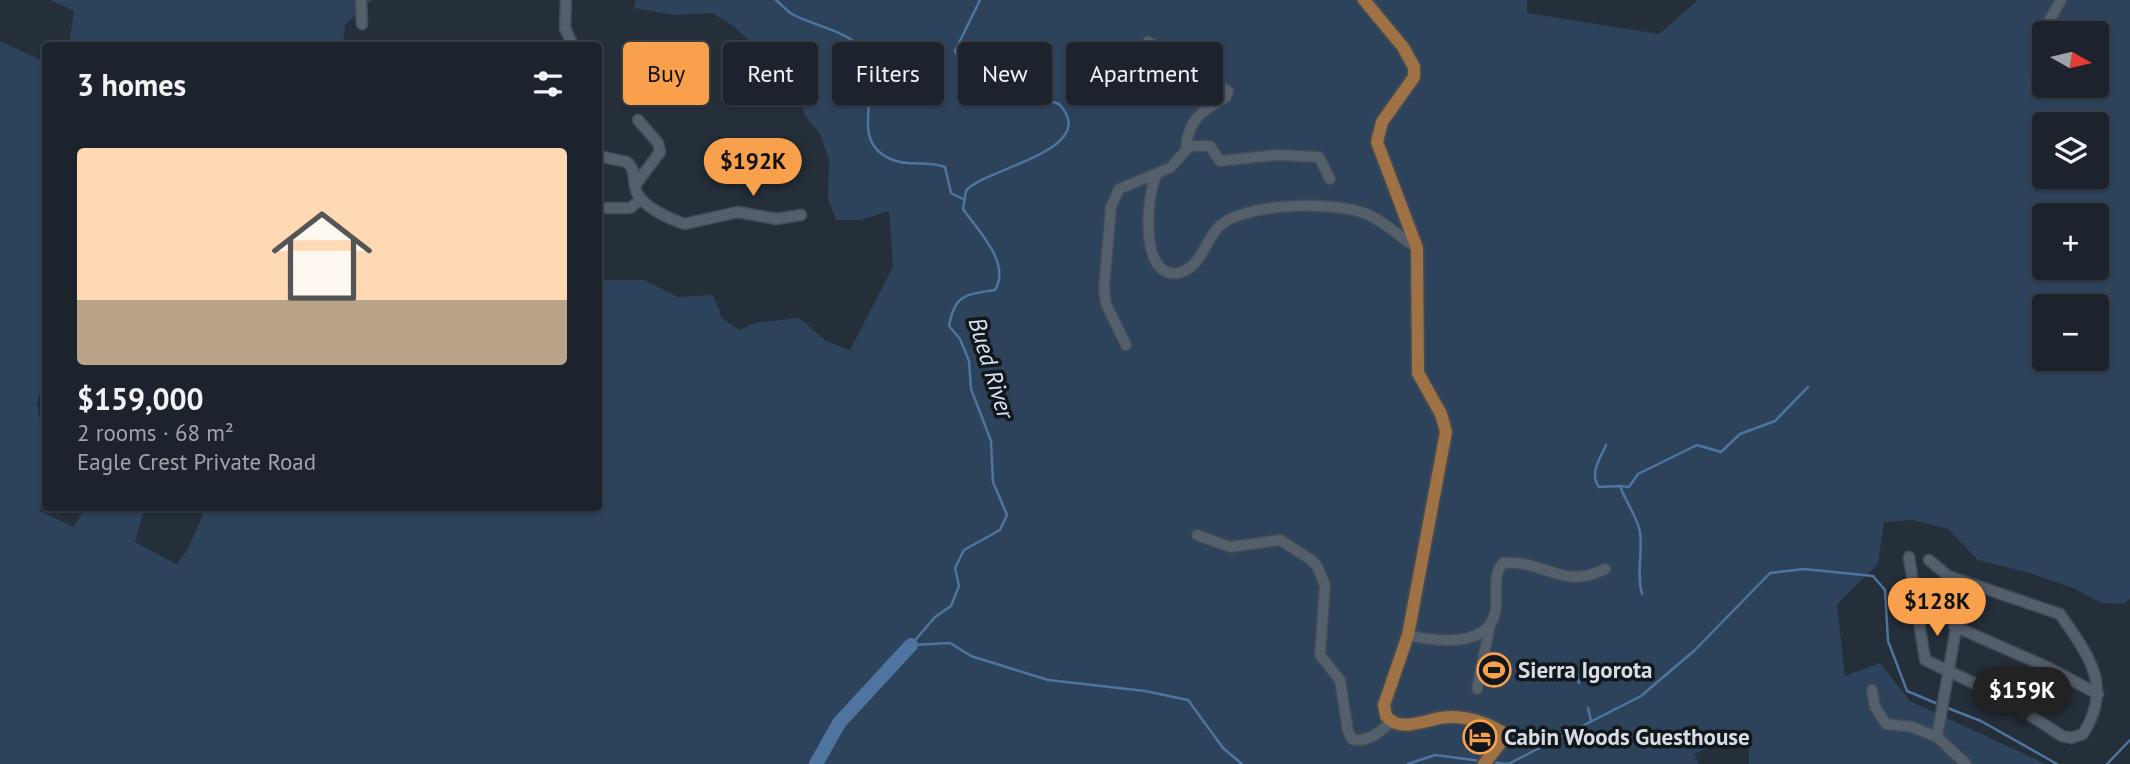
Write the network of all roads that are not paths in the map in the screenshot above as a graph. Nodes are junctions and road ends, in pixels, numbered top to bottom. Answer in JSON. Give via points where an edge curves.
{"nodes":[{"id":1,"x":361,"y":0,"type":"edge"},
{"id":2,"x":566,"y":0,"type":"edge"},
{"id":3,"x":1364,"y":0,"type":"edge"},
{"id":4,"x":2062,"y":0,"type":"edge"},
{"id":5,"x":2050,"y":21,"type":"edge"},
{"id":6,"x":362,"y":24,"type":"dead end"},
{"id":7,"x":571,"y":42,"type":"edge"},
{"id":8,"x":1212,"y":105,"type":"edge"},
{"id":9,"x":638,"y":121,"type":"dead end"},
{"id":10,"x":1186,"y":149,"type":"junction"},
{"id":11,"x":602,"y":157,"type":"edge"},
{"id":12,"x":1157,"y":174,"type":"junction"},
{"id":13,"x":1329,"y":179,"type":"dead end"},
{"id":14,"x":636,"y":184,"type":"junction"},
{"id":15,"x":641,"y":199,"type":"junction"},
{"id":16,"x":602,"y":208,"type":"edge"},
{"id":17,"x":801,"y":215,"type":"dead end"},
{"id":18,"x":1418,"y":248,"type":"junction"},
{"id":19,"x":1126,"y":345,"type":"dead end"},
{"id":20,"x":1197,"y":535,"type":"dead end"},
{"id":21,"x":1909,"y":558,"type":"dead end"},
{"id":22,"x":1929,"y":560,"type":"dead end"},
{"id":23,"x":1605,"y":569,"type":"dead end"},
{"id":24,"x":1964,"y":583,"type":"junction"},
{"id":25,"x":1490,"y":625,"type":"junction"},
{"id":26,"x":1954,"y":626,"type":"junction"},
{"id":27,"x":1408,"y":635,"type":"junction"},
{"id":28,"x":1947,"y":672,"type":"junction"},
{"id":29,"x":1477,"y":689,"type":"dead end"},
{"id":30,"x":1872,"y":690,"type":"dead end"},
{"id":31,"x":2098,"y":694,"type":"junction"},
{"id":32,"x":1391,"y":722,"type":"junction"},
{"id":33,"x":1937,"y":737,"type":"junction"},
{"id":34,"x":1488,"y":759,"type":"edge"},
{"id":35,"x":1966,"y":764,"type":"edge"}],
"edges":[{"from":1,"to":6,"type":"street"},
{"from":2,"to":7,"type":"street","via":[[565,28]]},
{"from":3,"to":18,"type":"main road","via":[[1404,47],[1414,67],[1414,77],[1382,122],[1377,142]]},
{"from":4,"to":5,"type":"street"},
{"from":8,"to":10,"type":"street","via":[[1197,114]]},
{"from":9,"to":14,"type":"street","via":[[660,152]]},
{"from":10,"to":12,"type":"street","via":[[1175,164]]},
{"from":10,"to":13,"type":"street","via":[[1210,146],[1220,161],[1277,155],[1319,157]]},
{"from":11,"to":14,"type":"street","via":[[627,162]]},
{"from":12,"to":18,"type":"street","via":[[1152,187],[1150,246],[1156,265],[1165,272],[1175,274],[1192,265],[1226,221],[1294,206],[1364,212]]},
{"from":12,"to":19,"type":"street","via":[[1125,185],[1112,199],[1104,288],[1106,304]]},
{"from":14,"to":15,"type":"street"},
{"from":15,"to":16,"type":"street","via":[[630,208]]},
{"from":15,"to":17,"type":"street","via":[[684,224],[738,212],[776,219]]},
{"from":18,"to":27,"type":"main road","via":[[1418,373],[1446,432]]},
{"from":20,"to":32,"type":"street","via":[[1230,547],[1280,540],[1310,559],[1325,584],[1319,650],[1340,680],[1348,732],[1352,739],[1367,739]]},
{"from":21,"to":28,"type":"street","via":[[1925,660]]},
{"from":22,"to":24,"type":"street"},
{"from":23,"to":25,"type":"street","via":[[1574,579],[1525,564],[1503,563]]},
{"from":24,"to":26,"type":"street"},
{"from":24,"to":31,"type":"street","via":[[2060,614],[2094,671]]},
{"from":25,"to":27,"type":"street","via":[[1448,643]]},
{"from":25,"to":29,"type":"street"},
{"from":26,"to":28,"type":"street"},
{"from":26,"to":31,"type":"street"},
{"from":27,"to":32,"type":"main road","via":[[1384,705]]},
{"from":28,"to":31,"type":"street","via":[[1999,695],[2062,736],[2076,738],[2086,729]]},
{"from":28,"to":33,"type":"street"},
{"from":30,"to":33,"type":"street","via":[[1875,708],[1886,724],[1912,727]]},
{"from":32,"to":34,"type":"main road","via":[[1417,724],[1447,717],[1485,724],[1503,735]]},
{"from":33,"to":35,"type":"street"}]}
